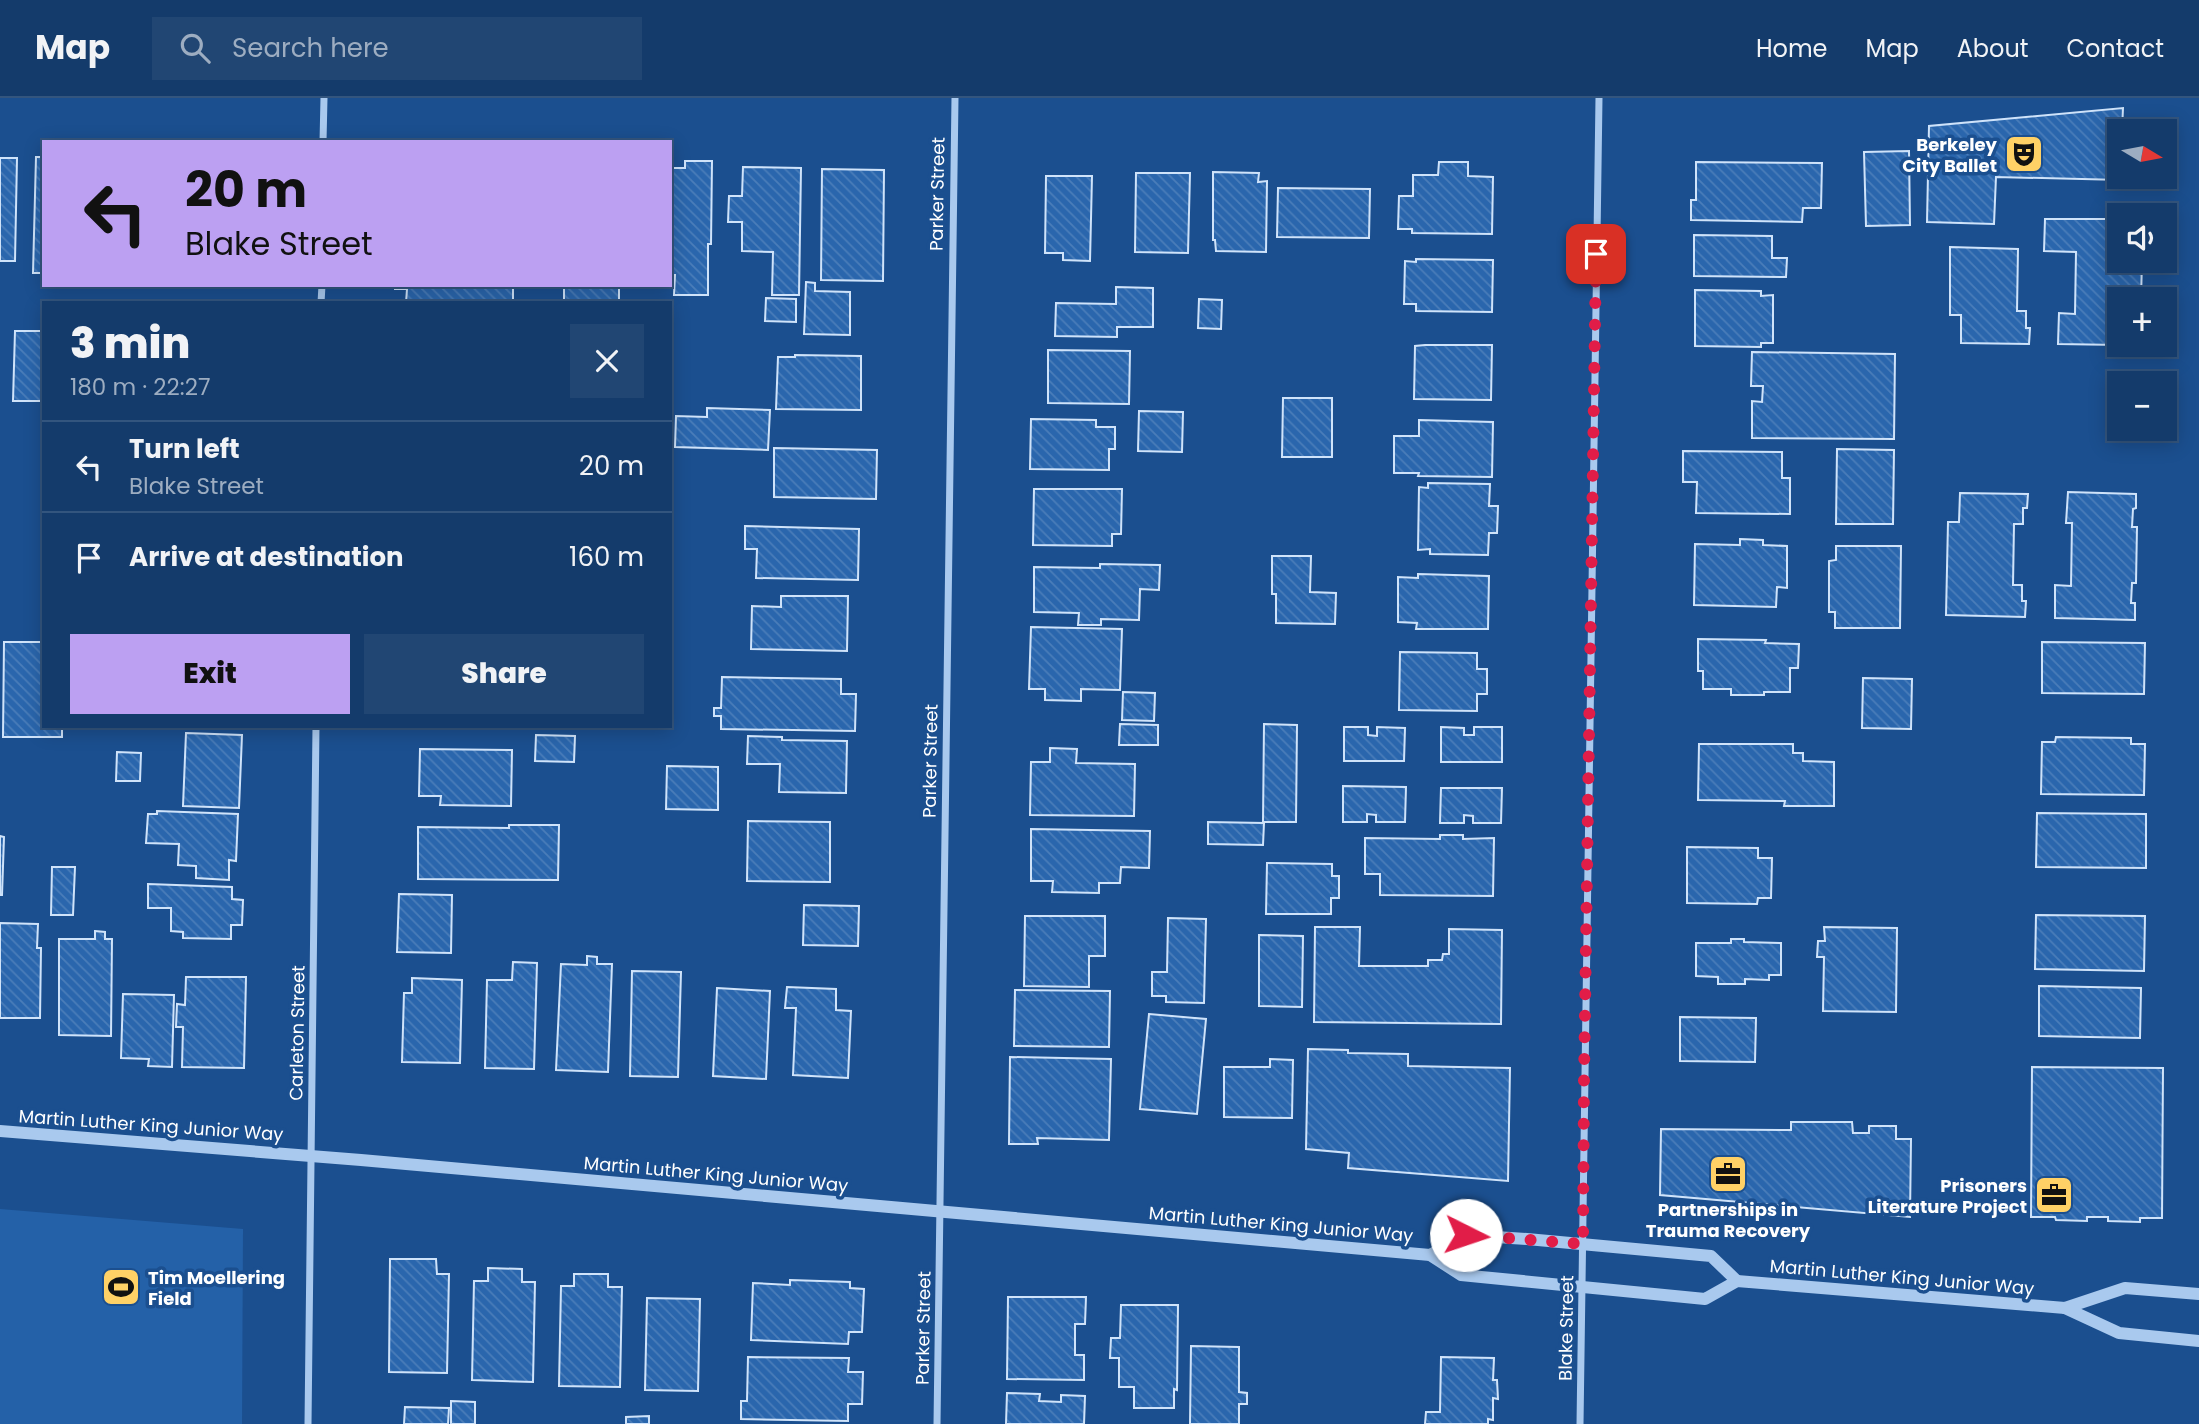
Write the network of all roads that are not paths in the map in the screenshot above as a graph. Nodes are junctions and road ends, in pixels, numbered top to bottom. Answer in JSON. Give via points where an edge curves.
{"nodes":[{"id":1,"x":324,"y":98,"type":"edge"},
{"id":2,"x":955,"y":98,"type":"edge"},
{"id":3,"x":1599,"y":98,"type":"edge"},
{"id":4,"x":323,"y":140,"type":"edge"},
{"id":5,"x":316,"y":728,"type":"edge"},
{"id":6,"x":0,"y":1131,"type":"edge"},
{"id":7,"x":311,"y":1155,"type":"junction"},
{"id":8,"x":940,"y":1212,"type":"junction"},
{"id":9,"x":1583,"y":1244,"type":"junction"},
{"id":10,"x":1430,"y":1255,"type":"junction"},
{"id":11,"x":1737,"y":1281,"type":"junction"},
{"id":12,"x":1582,"y":1287,"type":"junction"},
{"id":13,"x":2199,"y":1294,"type":"edge"},
{"id":14,"x":2065,"y":1308,"type":"junction"},
{"id":15,"x":2199,"y":1341,"type":"edge"},
{"id":16,"x":308,"y":1424,"type":"edge"},
{"id":17,"x":937,"y":1424,"type":"edge"},
{"id":18,"x":1580,"y":1424,"type":"edge"}],
"edges":[{"from":1,"to":4,"type":"street"},
{"from":2,"to":8,"type":"street","name":"Parker Street"},
{"from":3,"to":9,"type":"street","name":"Blake Street"},
{"from":5,"to":7,"type":"street","name":"Carleton Street"},
{"from":6,"to":7,"type":"street","name":"Martin Luther King Junior Way"},
{"from":7,"to":8,"type":"street","name":"Martin Luther King Junior Way"},
{"from":7,"to":16,"type":"street","name":"Carleton Street"},
{"from":8,"to":10,"type":"street","name":"Martin Luther King Junior Way"},
{"from":8,"to":17,"type":"street","name":"Parker Street"},
{"from":9,"to":10,"type":"street","name":"Martin Luther King Junior Way","via":[[1466,1235]]},
{"from":9,"to":11,"type":"street","name":"Martin Luther King Junior Way","via":[[1711,1256]]},
{"from":9,"to":12,"type":"street","name":"Blake Street"},
{"from":10,"to":12,"type":"street","name":"Martin Luther King Junior Way","via":[[1461,1275]]},
{"from":11,"to":12,"type":"street","name":"Martin Luther King Junior Way","via":[[1705,1299]]},
{"from":11,"to":14,"type":"street","name":"Martin Luther King Junior Way"},
{"from":12,"to":18,"type":"street","name":"Blake Street"},
{"from":13,"to":14,"type":"street","name":"Martin Luther King Junior Way","via":[[2125,1288]]},
{"from":14,"to":15,"type":"street","name":"Martin Luther King Junior Way","via":[[2119,1334]]}]}
